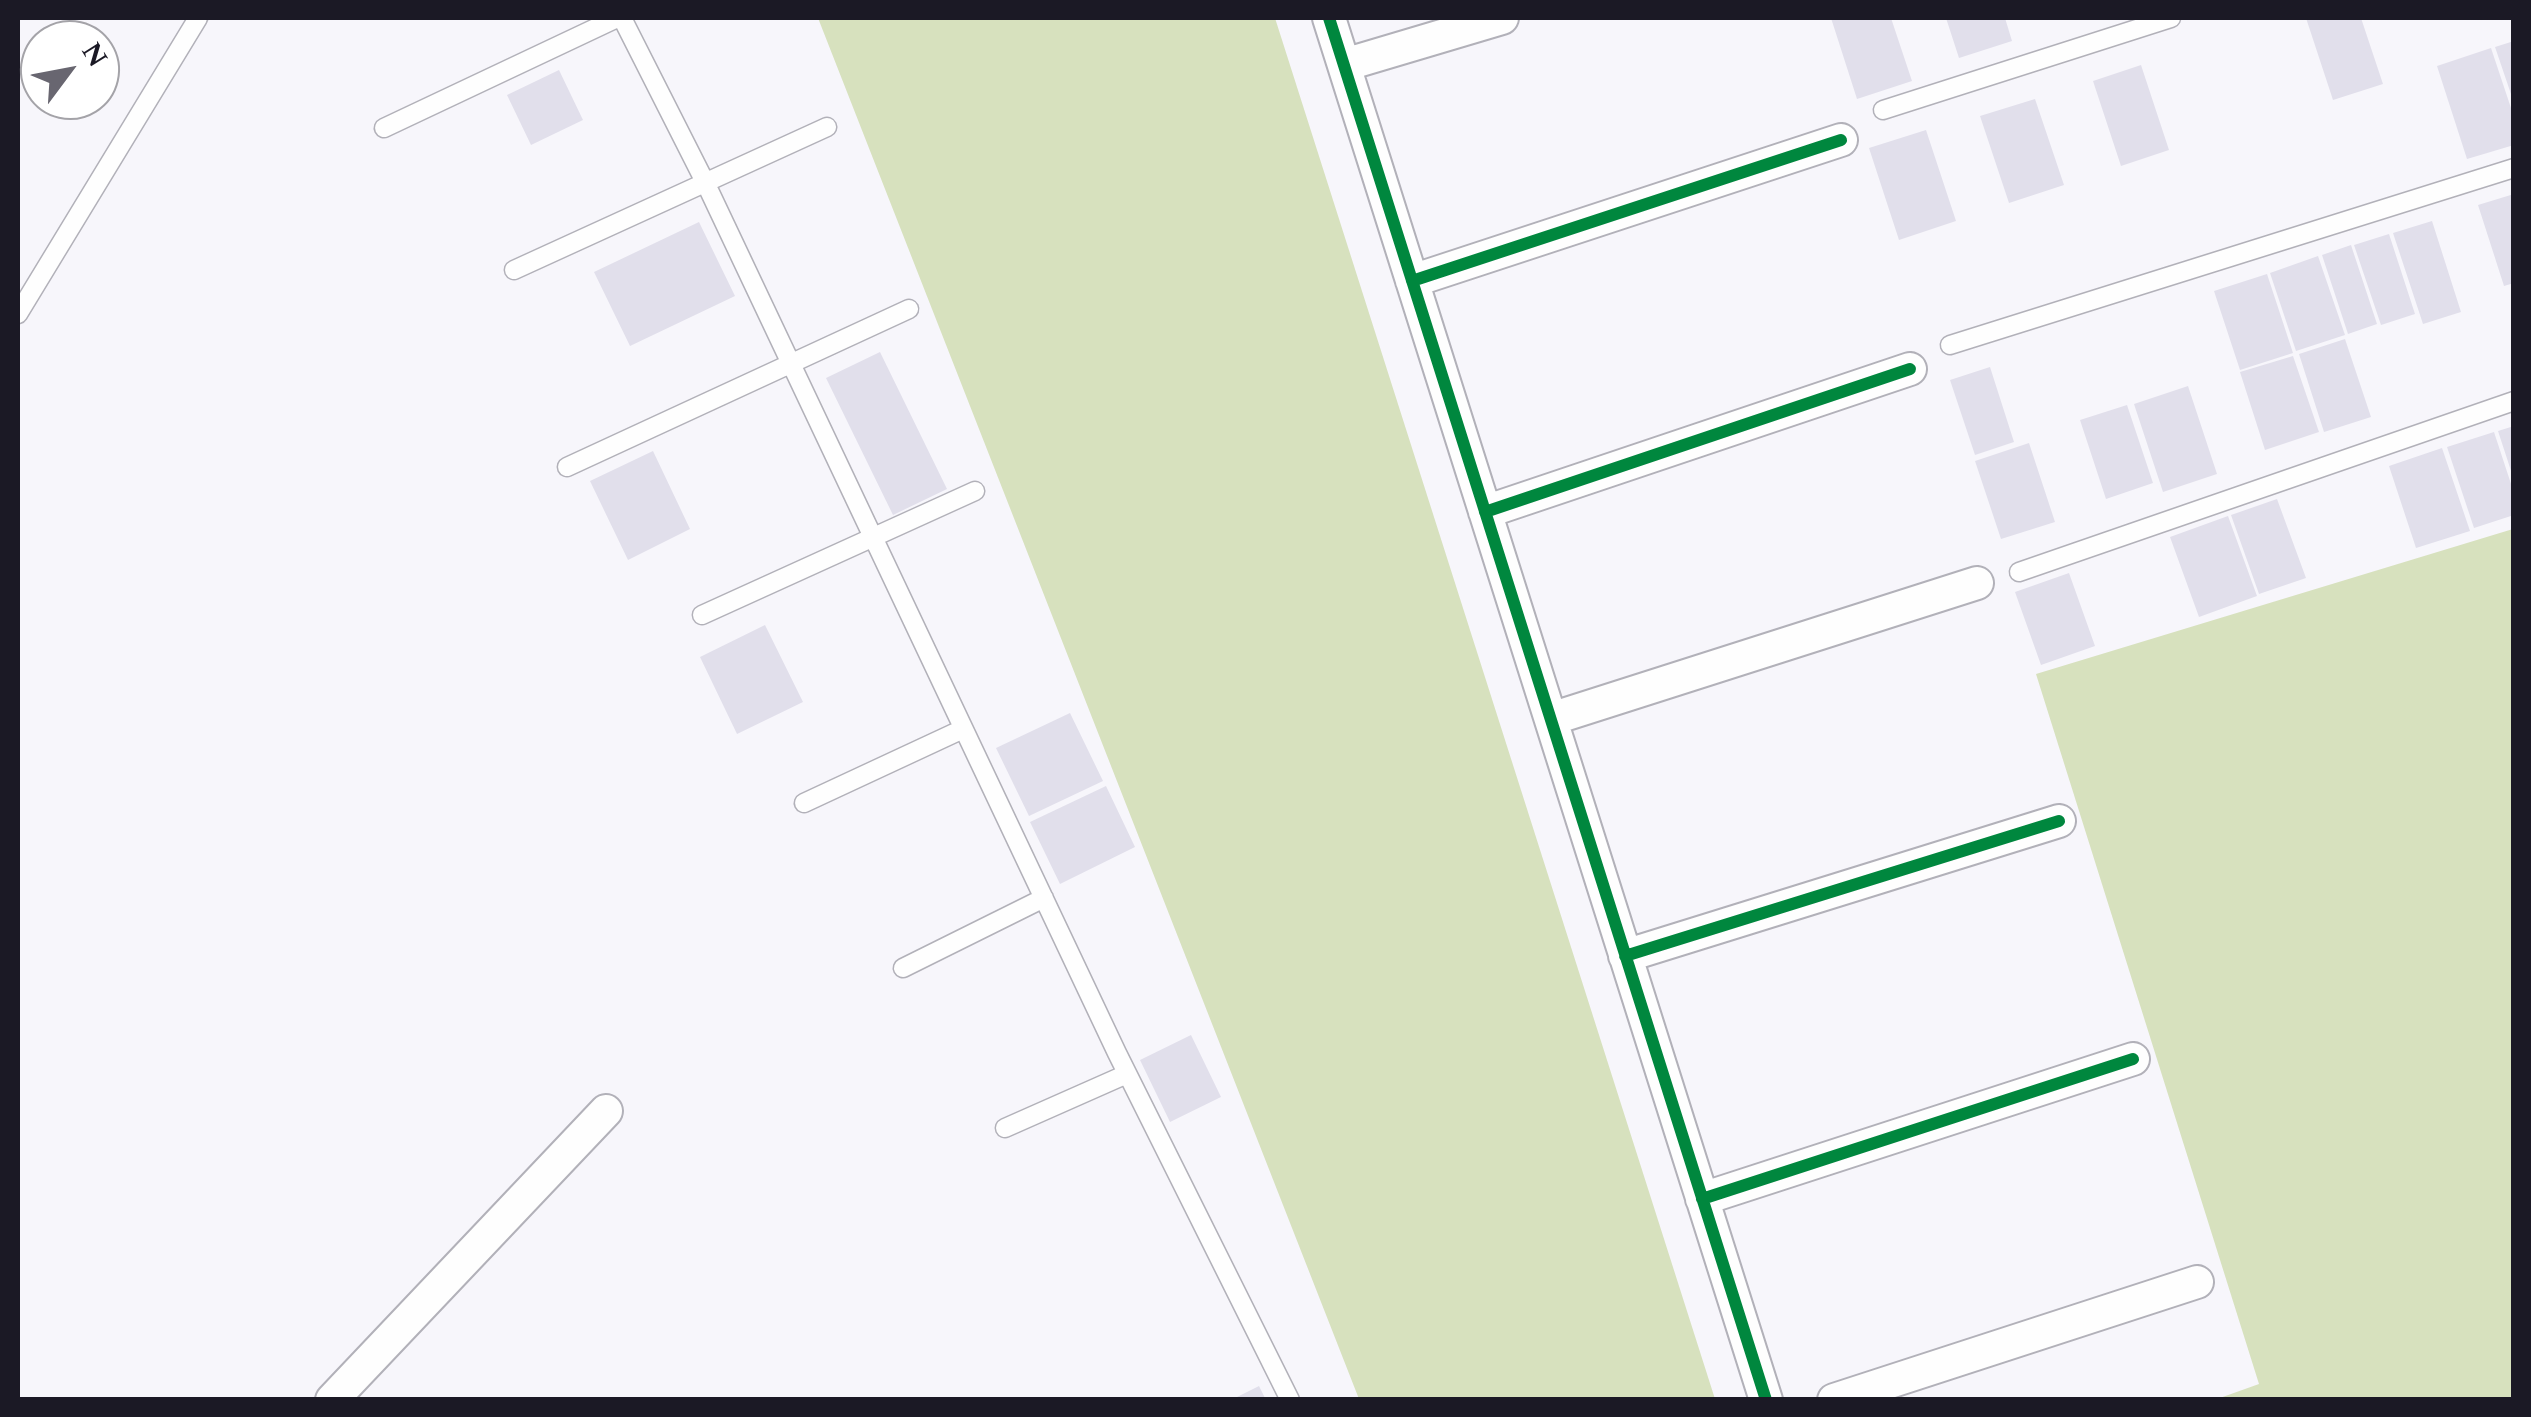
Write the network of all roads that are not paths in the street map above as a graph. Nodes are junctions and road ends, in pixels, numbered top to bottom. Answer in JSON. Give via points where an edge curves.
{"nodes":[{"id":1,"x":198,"y":18,"type":"edge"},
{"id":2,"x":620,"y":18,"type":"edge"},
{"id":3,"x":1329,"y":18,"type":"edge"},
{"id":4,"x":1502,"y":18,"type":"edge"},
{"id":5,"x":2171,"y":18,"type":"edge"},
{"id":6,"x":1344,"y":66,"type":"junction"},
{"id":7,"x":1883,"y":110,"type":"dead end"},
{"id":8,"x":828,"y":126,"type":"dead end"},
{"id":9,"x":384,"y":128,"type":"dead end"},
{"id":10,"x":1842,"y":140,"type":"dead end"},
{"id":11,"x":2514,"y":168,"type":"edge"},
{"id":12,"x":706,"y":184,"type":"junction"},
{"id":13,"x":514,"y":270,"type":"dead end"},
{"id":14,"x":1412,"y":281,"type":"junction"},
{"id":15,"x":909,"y":309,"type":"dead end"},
{"id":16,"x":18,"y":314,"type":"edge"},
{"id":17,"x":1950,"y":345,"type":"dead end"},
{"id":18,"x":792,"y":366,"type":"junction"},
{"id":19,"x":1910,"y":368,"type":"dead end"},
{"id":20,"x":2514,"y":401,"type":"edge"},
{"id":21,"x":567,"y":468,"type":"dead end"},
{"id":22,"x":974,"y":491,"type":"dead end"},
{"id":23,"x":1485,"y":512,"type":"junction"},
{"id":24,"x":874,"y":538,"type":"junction"},
{"id":25,"x":2019,"y":572,"type":"dead end"},
{"id":26,"x":1977,"y":583,"type":"dead end"},
{"id":27,"x":702,"y":615,"type":"dead end"},
{"id":28,"x":1551,"y":719,"type":"junction"},
{"id":29,"x":963,"y":729,"type":"junction"},
{"id":30,"x":804,"y":802,"type":"dead end"},
{"id":31,"x":2059,"y":821,"type":"dead end"},
{"id":32,"x":1044,"y":898,"type":"junction"},
{"id":33,"x":1625,"y":956,"type":"junction"},
{"id":34,"x":903,"y":968,"type":"dead end"},
{"id":35,"x":2133,"y":1060,"type":"dead end"},
{"id":36,"x":1127,"y":1074,"type":"junction"},
{"id":37,"x":606,"y":1111,"type":"dead end"},
{"id":38,"x":1004,"y":1128,"type":"dead end"},
{"id":39,"x":1702,"y":1199,"type":"junction"},
{"id":40,"x":2197,"y":1282,"type":"dead end"},
{"id":41,"x":332,"y":1400,"type":"edge"},
{"id":42,"x":1290,"y":1400,"type":"edge"},
{"id":43,"x":1766,"y":1400,"type":"edge"},
{"id":44,"x":1834,"y":1400,"type":"edge"}],
"edges":[{"from":1,"to":16,"type":"lane"},
{"from":2,"to":9,"type":"lane"},
{"from":2,"to":12,"type":"lane"},
{"from":3,"to":6,"type":"street"},
{"from":4,"to":6,"type":"street"},
{"from":5,"to":7,"type":"lane"},
{"from":6,"to":14,"type":"street"},
{"from":8,"to":12,"type":"lane"},
{"from":10,"to":14,"type":"street"},
{"from":11,"to":17,"type":"lane"},
{"from":12,"to":13,"type":"lane"},
{"from":12,"to":18,"type":"lane"},
{"from":14,"to":23,"type":"street"},
{"from":15,"to":18,"type":"lane"},
{"from":18,"to":21,"type":"lane"},
{"from":18,"to":24,"type":"lane"},
{"from":19,"to":23,"type":"street"},
{"from":20,"to":25,"type":"lane"},
{"from":22,"to":24,"type":"lane"},
{"from":23,"to":28,"type":"street"},
{"from":24,"to":27,"type":"lane"},
{"from":24,"to":29,"type":"lane"},
{"from":26,"to":28,"type":"street"},
{"from":28,"to":33,"type":"street"},
{"from":29,"to":30,"type":"lane"},
{"from":29,"to":32,"type":"lane"},
{"from":31,"to":33,"type":"street"},
{"from":32,"to":34,"type":"lane"},
{"from":32,"to":36,"type":"lane"},
{"from":33,"to":39,"type":"street"},
{"from":35,"to":39,"type":"street"},
{"from":36,"to":38,"type":"lane"},
{"from":36,"to":42,"type":"lane"},
{"from":37,"to":41,"type":"street"},
{"from":39,"to":43,"type":"street"},
{"from":40,"to":44,"type":"street"}]}
